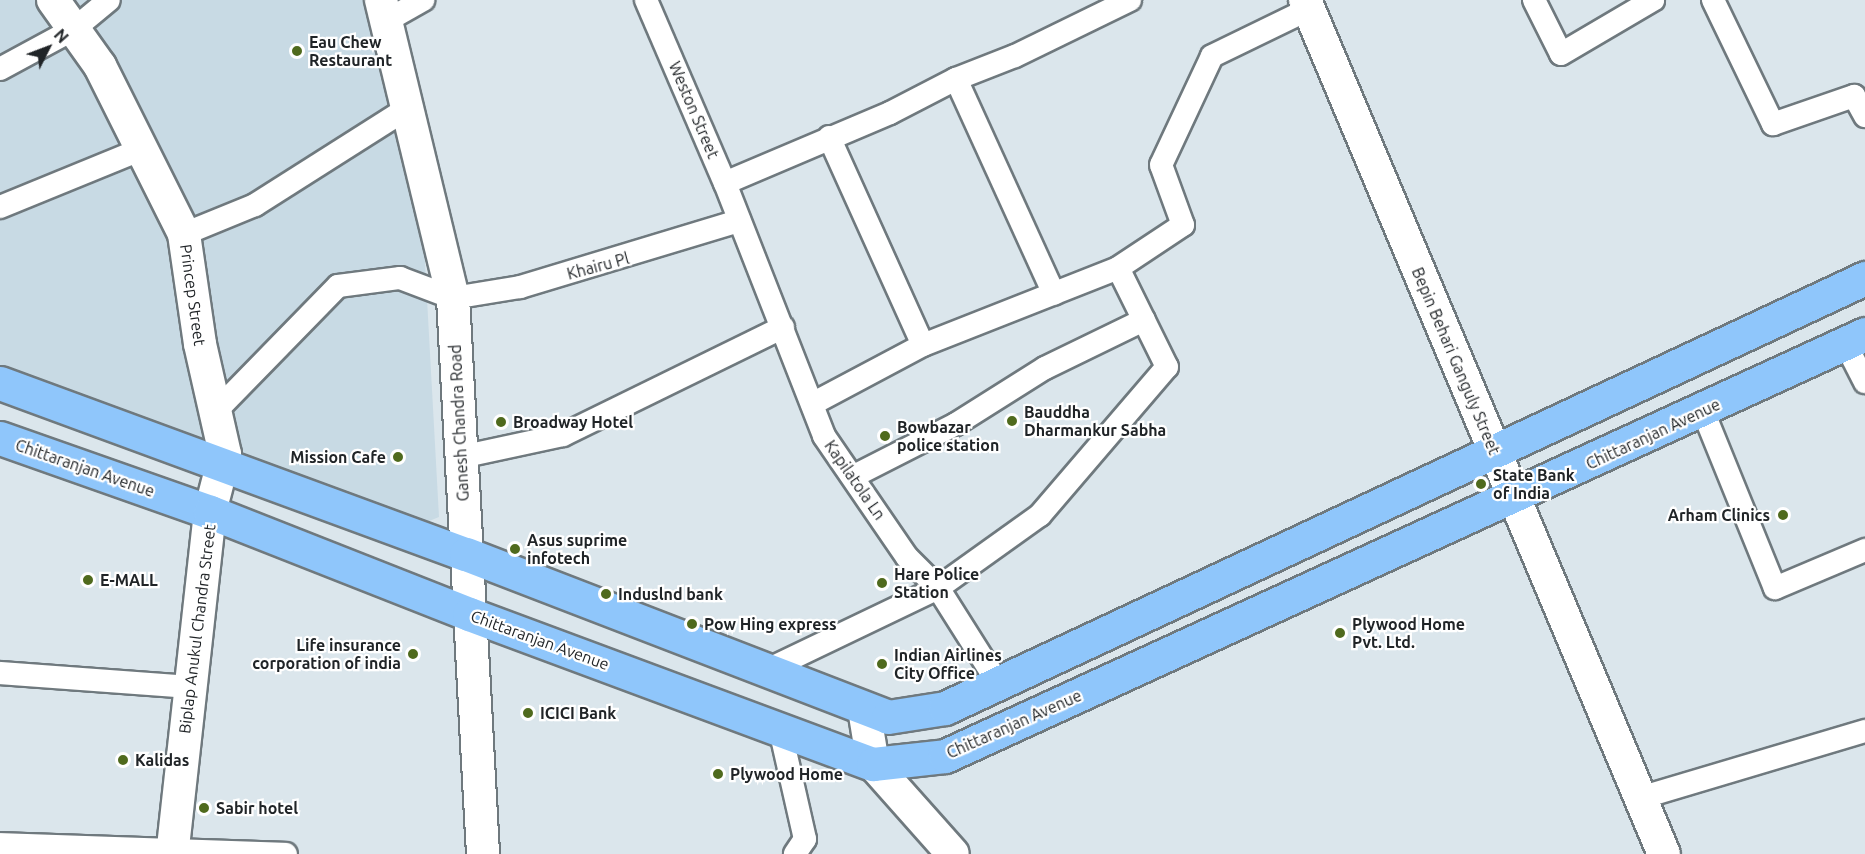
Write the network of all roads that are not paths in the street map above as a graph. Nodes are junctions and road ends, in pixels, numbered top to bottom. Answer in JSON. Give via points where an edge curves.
{"nodes":[{"id":1,"x":53,"y":0,"type":"edge"},
{"id":2,"x":109,"y":0,"type":"edge"},
{"id":3,"x":423,"y":0,"type":"edge"},
{"id":4,"x":646,"y":0,"type":"edge"},
{"id":5,"x":1130,"y":0,"type":"edge"},
{"id":6,"x":1534,"y":0,"type":"edge"},
{"id":7,"x":1653,"y":0,"type":"edge"},
{"id":8,"x":1713,"y":0,"type":"edge"},
{"id":9,"x":1307,"y":4,"type":"edge"},
{"id":10,"x":383,"y":10,"type":"edge"},
{"id":11,"x":74,"y":28,"type":"junction"},
{"id":12,"x":0,"y":69,"type":"edge"},
{"id":13,"x":956,"y":79,"type":"junction"},
{"id":14,"x":408,"y":108,"type":"junction"},
{"id":15,"x":1865,"y":116,"type":"edge"},
{"id":16,"x":829,"y":137,"type":"junction"},
{"id":17,"x":142,"y":149,"type":"junction"},
{"id":18,"x":725,"y":183,"type":"junction"},
{"id":19,"x":0,"y":207,"type":"edge"},
{"id":20,"x":740,"y":221,"type":"junction"},
{"id":21,"x":184,"y":234,"type":"junction"},
{"id":22,"x":1118,"y":267,"type":"junction"},
{"id":23,"x":1865,"y":278,"type":"edge"},
{"id":24,"x":1054,"y":294,"type":"junction"},
{"id":25,"x":453,"y":298,"type":"junction"},
{"id":26,"x":1144,"y":320,"type":"junction"},
{"id":27,"x":783,"y":327,"type":"junction"},
{"id":28,"x":1855,"y":338,"type":"edge"},
{"id":29,"x":923,"y":345,"type":"junction"},
{"id":30,"x":1865,"y":382,"type":"edge"},
{"id":31,"x":0,"y":383,"type":"edge"},
{"id":32,"x":812,"y":404,"type":"junction"},
{"id":33,"x":215,"y":411,"type":"junction"},
{"id":34,"x":1703,"y":411,"type":"junction"},
{"id":35,"x":0,"y":438,"type":"edge"},
{"id":36,"x":1494,"y":449,"type":"junction"},
{"id":37,"x":461,"y":457,"type":"junction"},
{"id":38,"x":222,"y":463,"type":"junction"},
{"id":39,"x":854,"y":476,"type":"junction"},
{"id":40,"x":1514,"y":497,"type":"junction"},
{"id":41,"x":210,"y":512,"type":"junction"},
{"id":42,"x":1865,"y":550,"type":"edge"},
{"id":43,"x":466,"y":554,"type":"junction"},
{"id":44,"x":938,"y":588,"type":"junction"},
{"id":45,"x":469,"y":614,"type":"junction"},
{"id":46,"x":763,"y":672,"type":"junction"},
{"id":47,"x":0,"y":673,"type":"edge"},
{"id":48,"x":998,"y":683,"type":"junction"},
{"id":49,"x":189,"y":687,"type":"junction"},
{"id":50,"x":864,"y":709,"type":"junction"},
{"id":51,"x":780,"y":729,"type":"junction"},
{"id":52,"x":1865,"y":731,"type":"edge"},
{"id":53,"x":873,"y":764,"type":"junction"},
{"id":54,"x":1640,"y":798,"type":"junction"},
{"id":55,"x":0,"y":844,"type":"edge"},
{"id":56,"x":172,"y":851,"type":"edge"},
{"id":57,"x":286,"y":854,"type":"edge"},
{"id":58,"x":483,"y":854,"type":"edge"},
{"id":59,"x":795,"y":854,"type":"edge"},
{"id":60,"x":953,"y":854,"type":"edge"},
{"id":61,"x":1664,"y":854,"type":"edge"}],
"edges":[{"from":1,"to":11,"type":"main road","name":"Princep Street"},
{"from":2,"to":11,"type":"street"},
{"from":3,"to":10,"type":"street"},
{"from":4,"to":18,"type":"street","name":"Weston Street"},
{"from":5,"to":13,"type":"street","via":[[1016,56]]},
{"from":6,"to":7,"type":"street","via":[[1561,54]]},
{"from":8,"to":15,"type":"street","via":[[1773,124],[1854,96]]},
{"from":9,"to":22,"type":"street","via":[[1212,56],[1161,165],[1183,225]]},
{"from":9,"to":36,"type":"main road","name":"Bepin Behari Ganguly Street"},
{"from":10,"to":14,"type":"main road","name":"Ganesh Chandra Road"},
{"from":11,"to":12,"type":"street"},
{"from":11,"to":17,"type":"main road","name":"Princep Street","via":[[100,66]]},
{"from":13,"to":16,"type":"street","via":[[890,113]]},
{"from":13,"to":24,"type":"street"},
{"from":14,"to":21,"type":"street","via":[[255,205]]},
{"from":14,"to":25,"type":"main road","name":"Ganesh Chandra Road"},
{"from":16,"to":18,"type":"street"},
{"from":16,"to":29,"type":"street"},
{"from":17,"to":19,"type":"street"},
{"from":17,"to":21,"type":"main road","name":"Princep Street"},
{"from":18,"to":20,"type":"street","name":"Weston Street"},
{"from":20,"to":25,"type":"street","name":"Khairu Pl","via":[[648,252],[520,287]]},
{"from":20,"to":27,"type":"street","name":"Kapilatola Ln"},
{"from":21,"to":33,"type":"main road","name":"Princep Street","via":[[200,344]]},
{"from":22,"to":24,"type":"street"},
{"from":22,"to":26,"type":"street"},
{"from":23,"to":36,"type":"main road"},
{"from":24,"to":29,"type":"street"},
{"from":25,"to":33,"type":"street","via":[[400,278],[338,286]]},
{"from":25,"to":37,"type":"main road","name":"Ganesh Chandra Road"},
{"from":26,"to":39,"type":"street","via":[[1045,368],[956,424]]},
{"from":26,"to":44,"type":"street","via":[[1167,367],[1040,515]]},
{"from":27,"to":32,"type":"street","name":"Kapilatola Ln"},
{"from":27,"to":37,"type":"street","via":[[563,435]]},
{"from":28,"to":30,"type":"street"},
{"from":28,"to":34,"type":"main road","name":"Chittaranjan Avenue"},
{"from":29,"to":32,"type":"street"},
{"from":31,"to":38,"type":"main road"},
{"from":32,"to":39,"type":"street","name":"Kapilatola Ln","via":[[824,436]]},
{"from":33,"to":38,"type":"main road","name":"Princep Street","via":[[225,454]]},
{"from":34,"to":40,"type":"main road","name":"Chittaranjan Avenue"},
{"from":34,"to":42,"type":"street","via":[[1775,588]]},
{"from":35,"to":41,"type":"main road","name":"Chittaranjan Avenue"},
{"from":36,"to":40,"type":"main road","name":"Bepin Behari Ganguly Street"},
{"from":36,"to":48,"type":"main road"},
{"from":37,"to":43,"type":"main road","name":"Ganesh Chandra Road"},
{"from":38,"to":41,"type":"main road","name":"Princep Street"},
{"from":38,"to":43,"type":"main road"},
{"from":39,"to":44,"type":"street","name":"Kapilatola Ln","via":[[907,557]]},
{"from":40,"to":53,"type":"main road","name":"Chittaranjan Avenue","via":[[945,756]]},
{"from":40,"to":54,"type":"main road","name":"Bepin Behari Ganguly Street"},
{"from":41,"to":45,"type":"main road","name":"Chittaranjan Avenue"},
{"from":41,"to":49,"type":"main road","name":"Biplap Anukul Chandra Street"},
{"from":43,"to":45,"type":"main road","name":"Ganesh Chandra Road"},
{"from":43,"to":46,"type":"main road"},
{"from":44,"to":46,"type":"street"},
{"from":44,"to":48,"type":"street","name":"Kapilatola Ln"},
{"from":45,"to":51,"type":"main road","name":"Chittaranjan Avenue"},
{"from":45,"to":58,"type":"main road","name":"Ganesh Chandra Road"},
{"from":46,"to":50,"type":"main road"},
{"from":47,"to":49,"type":"street"},
{"from":48,"to":50,"type":"main road","via":[[945,708],[888,717]]},
{"from":49,"to":56,"type":"main road","name":"Biplap Anukul Chandra Street"},
{"from":50,"to":53,"type":"main road"},
{"from":51,"to":53,"type":"main road","name":"Chittaranjan Avenue"},
{"from":51,"to":59,"type":"street","via":[[805,839]]},
{"from":52,"to":54,"type":"street"},
{"from":53,"to":60,"type":"main road"},
{"from":54,"to":61,"type":"main road","name":"Bepin Behari Ganguly Street"},
{"from":55,"to":56,"type":"street"},
{"from":56,"to":57,"type":"street"}]}
